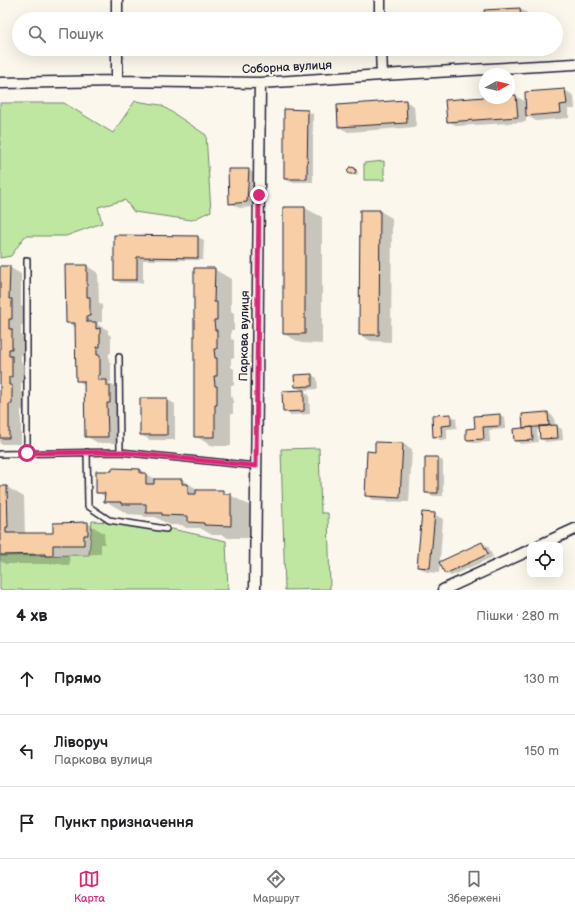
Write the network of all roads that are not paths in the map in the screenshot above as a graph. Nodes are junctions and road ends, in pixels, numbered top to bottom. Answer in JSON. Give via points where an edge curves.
{"nodes":[{"id":1,"x":117,"y":0,"type":"edge"},
{"id":2,"x":380,"y":0,"type":"edge"},
{"id":3,"x":117,"y":12,"type":"edge"},
{"id":4,"x":380,"y":12,"type":"edge"},
{"id":5,"x":117,"y":56,"type":"edge"},
{"id":6,"x":381,"y":56,"type":"edge"},
{"id":7,"x":575,"y":64,"type":"edge"},
{"id":8,"x":382,"y":75,"type":"junction"},
{"id":9,"x":117,"y":81,"type":"junction"},
{"id":10,"x":0,"y":83,"type":"edge"},
{"id":11,"x":260,"y":83,"type":"junction"},
{"id":12,"x":27,"y":260,"type":"dead end"},
{"id":13,"x":119,"y":357,"type":"dead end"},
{"id":14,"x":87,"y":452,"type":"junction"},
{"id":15,"x":120,"y":452,"type":"junction"},
{"id":16,"x":27,"y":453,"type":"junction"},
{"id":17,"x":0,"y":454,"type":"edge"},
{"id":18,"x":256,"y":466,"type":"junction"},
{"id":19,"x":166,"y":529,"type":"dead end"},
{"id":20,"x":575,"y":529,"type":"edge"},
{"id":21,"x":547,"y":542,"type":"edge"},
{"id":22,"x":527,"y":551,"type":"edge"},
{"id":23,"x":255,"y":590,"type":"edge"},
{"id":24,"x":443,"y":590,"type":"edge"}],
"edges":[{"from":1,"to":3,"type":"street"},
{"from":2,"to":4,"type":"street"},
{"from":5,"to":9,"type":"street"},
{"from":6,"to":8,"type":"street"},
{"from":7,"to":8,"type":"street","name":"Соборна вулиця"},
{"from":8,"to":11,"type":"street","name":"Соборна вулиця"},
{"from":9,"to":10,"type":"street","name":"Соборна вулиця"},
{"from":9,"to":11,"type":"street","name":"Соборна вулиця"},
{"from":11,"to":18,"type":"street","name":"Паркова вулиця"},
{"from":12,"to":16,"type":"lane"},
{"from":13,"to":15,"type":"lane"},
{"from":14,"to":15,"type":"lane"},
{"from":14,"to":16,"type":"lane"},
{"from":14,"to":19,"type":"lane","via":[[88,506],[109,520]]},
{"from":15,"to":18,"type":"lane"},
{"from":16,"to":17,"type":"lane"},
{"from":18,"to":23,"type":"street","name":"Паркова вулиця"},
{"from":20,"to":21,"type":"street"},
{"from":22,"to":24,"type":"street"}]}
